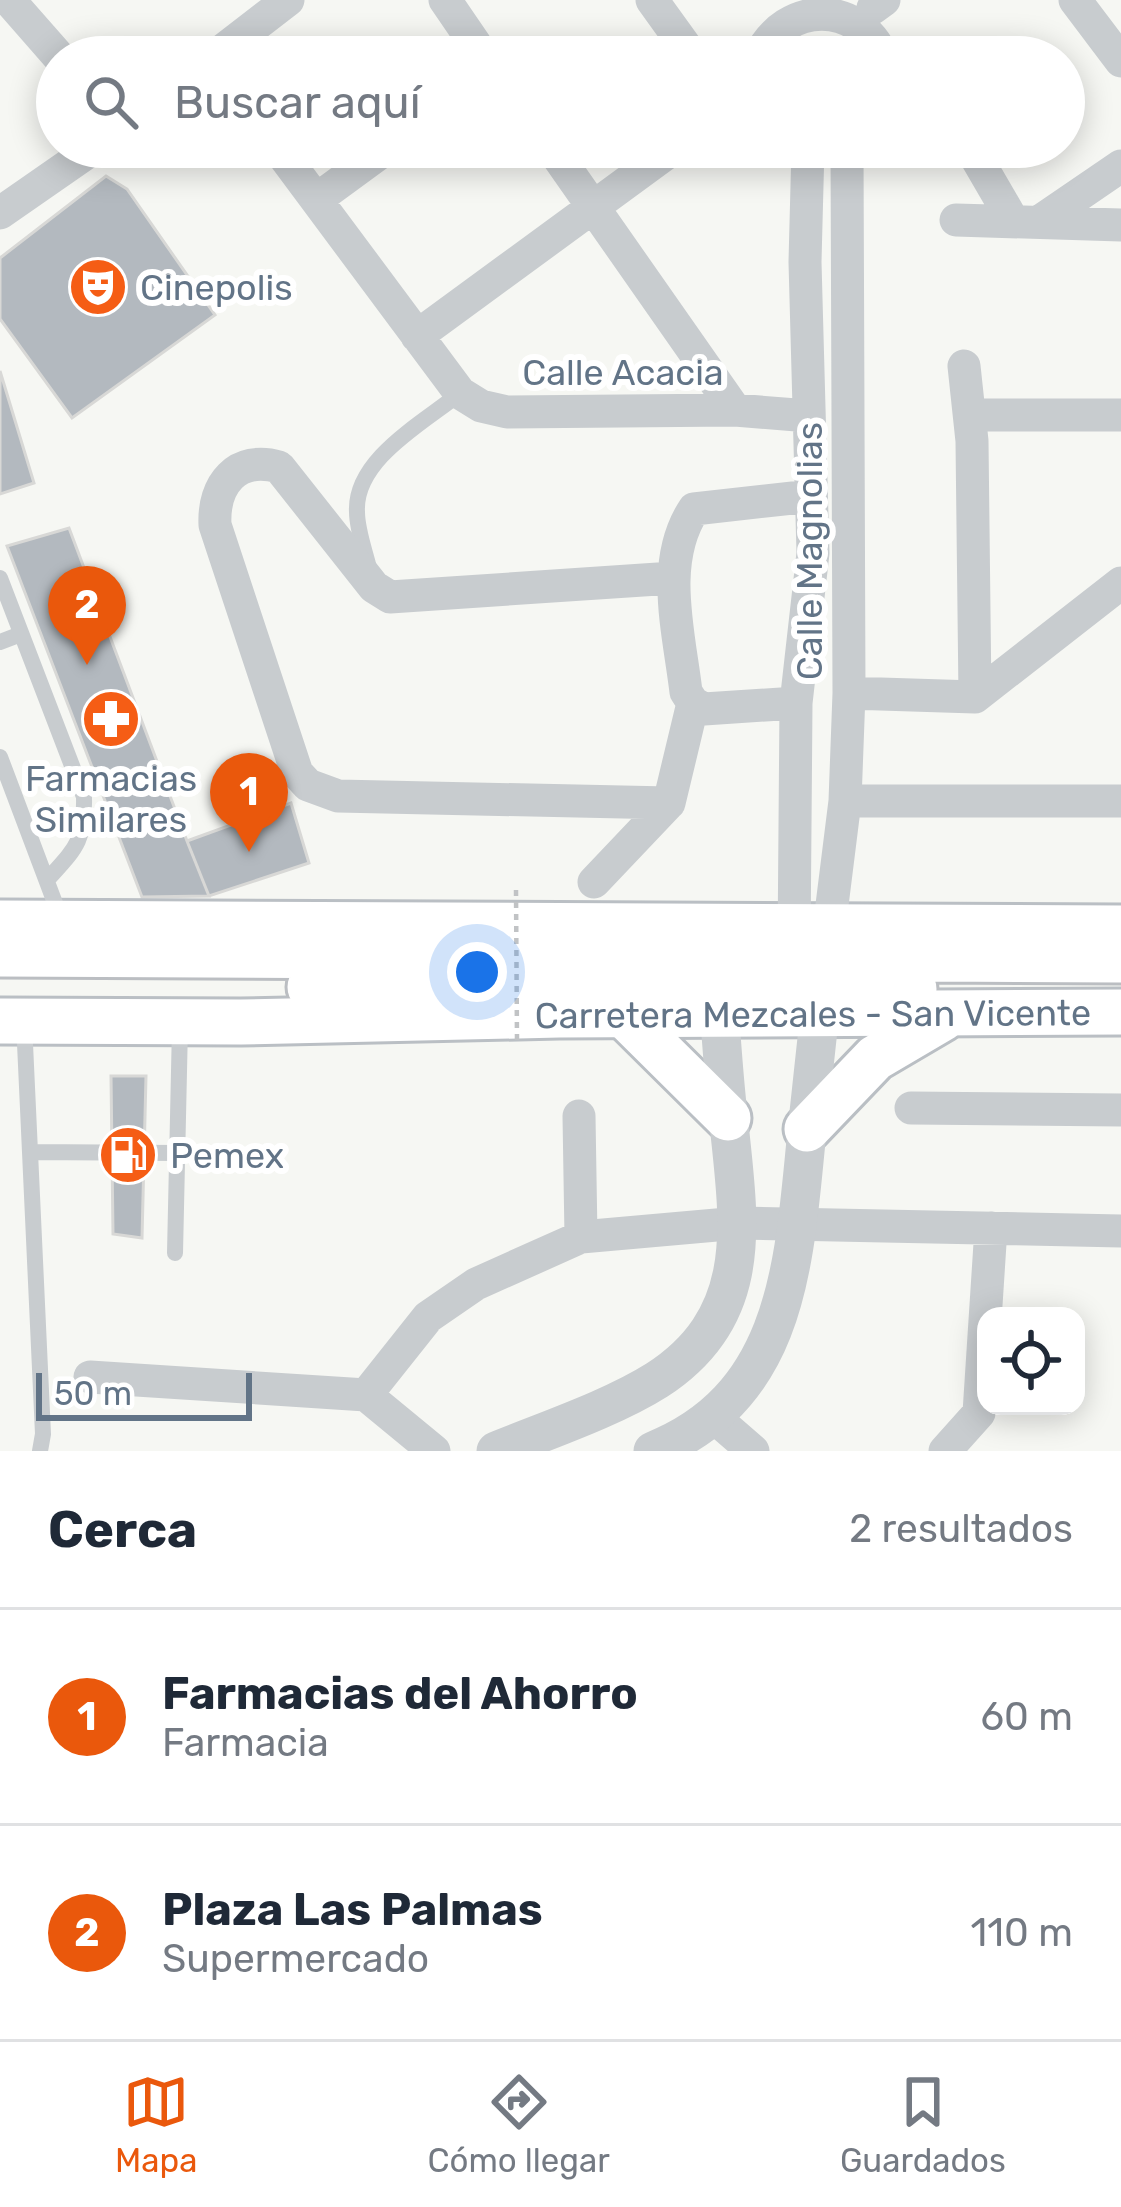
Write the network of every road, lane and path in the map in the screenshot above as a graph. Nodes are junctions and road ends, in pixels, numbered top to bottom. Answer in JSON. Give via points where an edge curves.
{"nodes":[{"id":1,"x":9,"y":0,"type":"edge"},
{"id":2,"x":289,"y":0,"type":"edge"},
{"id":3,"x":445,"y":0,"type":"edge"},
{"id":4,"x":652,"y":0,"type":"edge"},
{"id":5,"x":1075,"y":0,"type":"edge"},
{"id":6,"x":872,"y":7,"type":"edge"},
{"id":7,"x":40,"y":36,"type":"edge"},
{"id":8,"x":242,"y":36,"type":"edge"},
{"id":9,"x":470,"y":36,"type":"edge"},
{"id":10,"x":678,"y":36,"type":"edge"},
{"id":11,"x":768,"y":36,"type":"edge"},
{"id":12,"x":1121,"y":61,"type":"edge"},
{"id":13,"x":1121,"y":166,"type":"edge"},
{"id":14,"x":65,"y":168,"type":"edge"},
{"id":15,"x":294,"y":168,"type":"edge"},
{"id":16,"x":359,"y":168,"type":"edge"},
{"id":17,"x":567,"y":168,"type":"edge"},
{"id":18,"x":647,"y":168,"type":"edge"},
{"id":19,"x":807,"y":168,"type":"edge"},
{"id":20,"x":847,"y":168,"type":"edge"},
{"id":21,"x":986,"y":168,"type":"edge"},
{"id":22,"x":317,"y":199,"type":"junction"},
{"id":23,"x":595,"y":206,"type":"junction"},
{"id":24,"x":0,"y":213,"type":"edge"},
{"id":25,"x":956,"y":220,"type":"dead end"},
{"id":26,"x":1026,"y":221,"type":"junction"},
{"id":27,"x":1121,"y":225,"type":"edge"},
{"id":28,"x":417,"y":336,"type":"junction"},
{"id":29,"x":964,"y":366,"type":"dead end"},
{"id":30,"x":460,"y":393,"type":"junction"},
{"id":31,"x":735,"y":410,"type":"junction"},
{"id":32,"x":970,"y":415,"type":"junction"},
{"id":33,"x":1121,"y":415,"type":"edge"},
{"id":34,"x":809,"y":416,"type":"junction"},
{"id":35,"x":812,"y":496,"type":"junction"},
{"id":36,"x":813,"y":553,"type":"junction"},
{"id":37,"x":849,"y":554,"type":"junction"},
{"id":38,"x":0,"y":578,"type":"edge"},
{"id":39,"x":673,"y":578,"type":"junction"},
{"id":40,"x":1121,"y":583,"type":"edge"},
{"id":41,"x":382,"y":592,"type":"junction"},
{"id":42,"x":21,"y":634,"type":"junction"},
{"id":43,"x":0,"y":642,"type":"edge"},
{"id":44,"x":849,"y":693,"type":"junction"},
{"id":45,"x":975,"y":697,"type":"junction"},
{"id":46,"x":693,"y":703,"type":"junction"},
{"id":47,"x":796,"y":703,"type":"junction"},
{"id":48,"x":0,"y":757,"type":"edge"},
{"id":49,"x":845,"y":801,"type":"junction"},
{"id":50,"x":1121,"y":801,"type":"edge"},
{"id":51,"x":670,"y":803,"type":"junction"},
{"id":52,"x":48,"y":879,"type":"junction"},
{"id":53,"x":594,"y":883,"type":"dead end"},
{"id":54,"x":516,"y":890,"type":"dead end"},
{"id":55,"x":1121,"y":928,"type":"edge"},
{"id":56,"x":1121,"y":957,"type":"edge"},
{"id":57,"x":815,"y":961,"type":"junction"},
{"id":58,"x":21,"y":970,"type":"edge"},
{"id":59,"x":717,"y":985,"type":"junction"},
{"id":60,"x":1121,"y":990,"type":"edge"},
{"id":61,"x":1121,"y":1012,"type":"edge"},
{"id":62,"x":952,"y":1013,"type":"junction"},
{"id":63,"x":623,"y":1014,"type":"junction"},
{"id":64,"x":180,"y":1022,"type":"junction"},
{"id":65,"x":517,"y":1041,"type":"dead end"},
{"id":66,"x":911,"y":1108,"type":"dead end"},
{"id":67,"x":1121,"y":1110,"type":"edge"},
{"id":68,"x":579,"y":1116,"type":"dead end"},
{"id":69,"x":728,"y":1118,"type":"junction"},
{"id":70,"x":807,"y":1129,"type":"junction"},
{"id":71,"x":30,"y":1152,"type":"junction"},
{"id":72,"x":177,"y":1153,"type":"junction"},
{"id":73,"x":739,"y":1223,"type":"junction"},
{"id":74,"x":799,"y":1225,"type":"junction"},
{"id":75,"x":991,"y":1228,"type":"junction"},
{"id":76,"x":1121,"y":1231,"type":"edge"},
{"id":77,"x":581,"y":1237,"type":"junction"},
{"id":78,"x":175,"y":1253,"type":"dead end"},
{"id":79,"x":90,"y":1377,"type":"dead end"},
{"id":80,"x":365,"y":1395,"type":"junction"},
{"id":81,"x":715,"y":1418,"type":"junction"},
{"id":82,"x":561,"y":1439,"type":"edge"},
{"id":83,"x":40,"y":1451,"type":"edge"},
{"id":84,"x":434,"y":1451,"type":"edge"},
{"id":85,"x":496,"y":1451,"type":"edge"},
{"id":86,"x":653,"y":1451,"type":"edge"},
{"id":87,"x":753,"y":1451,"type":"edge"},
{"id":88,"x":945,"y":1451,"type":"edge"}],
"edges":[{"from":1,"to":7,"type":"street"},
{"from":2,"to":8,"type":"street"},
{"from":3,"to":9,"type":"street"},
{"from":4,"to":10,"type":"street"},
{"from":5,"to":12,"type":"street"},
{"from":6,"to":11,"type":"street","via":[[812,8],[787,16]]},
{"from":13,"to":26,"type":"street"},
{"from":14,"to":24,"type":"street"},
{"from":15,"to":22,"type":"street"},
{"from":16,"to":22,"type":"street"},
{"from":17,"to":23,"type":"street"},
{"from":18,"to":23,"type":"street"},
{"from":19,"to":34,"type":"street","name":"Calle Magnolias"},
{"from":20,"to":37,"type":"street","name":"Calle Magnolias"},
{"from":21,"to":26,"type":"street"},
{"from":22,"to":28,"type":"street"},
{"from":23,"to":28,"type":"street"},
{"from":23,"to":31,"type":"street"},
{"from":25,"to":26,"type":"street"},
{"from":26,"to":27,"type":"street"},
{"from":28,"to":30,"type":"street"},
{"from":29,"to":32,"type":"street"},
{"from":30,"to":31,"type":"street","name":"Calle Acacia","via":[[507,412]]},
{"from":30,"to":41,"type":"lane","via":[[377,461],[362,484],[356,511]]},
{"from":31,"to":34,"type":"street","name":"Calle Acacia"},
{"from":32,"to":33,"type":"street"},
{"from":32,"to":45,"type":"street"},
{"from":34,"to":35,"type":"street","name":"Calle Magnolias"},
{"from":35,"to":36,"type":"street","name":"Calle Magnolias"},
{"from":35,"to":39,"type":"street","via":[[694,508]]},
{"from":36,"to":37,"type":"street"},
{"from":36,"to":47,"type":"street","name":"Calle Magnolias"},
{"from":37,"to":44,"type":"street","name":"Calle Magnolias"},
{"from":38,"to":42,"type":"lane"},
{"from":39,"to":41,"type":"street"},
{"from":39,"to":46,"type":"street"},
{"from":40,"to":45,"type":"street"},
{"from":41,"to":51,"type":"street","via":[[279,467],[260,462],[221,488],[215,525],[297,773],[308,785],[338,796]]},
{"from":42,"to":43,"type":"lane"},
{"from":42,"to":52,"type":"lane","via":[[84,797],[85,828]]},
{"from":44,"to":45,"type":"street"},
{"from":44,"to":49,"type":"street","name":"Calle Magnolias"},
{"from":46,"to":47,"type":"street"},
{"from":46,"to":51,"type":"street"},
{"from":47,"to":57,"type":"street","name":"Calle Magnolias"},
{"from":48,"to":52,"type":"lane"},
{"from":49,"to":50,"type":"street"},
{"from":49,"to":57,"type":"street","name":"Calle Magnolias"},
{"from":51,"to":53,"type":"street"},
{"from":52,"to":58,"type":"lane"},
{"from":54,"to":65,"type":"path","bridge":true},
{"from":55,"to":57,"type":"main road","name":"Carretera Mezcales - San Vicente"},
{"from":56,"to":57,"type":"main road","name":"Carretera Mezcales - San Vicente"},
{"from":57,"to":58,"type":"main road","name":"Carretera Mezcales - San Vicente"},
{"from":57,"to":59,"type":"main road","name":"Carretera Mezcales - San Vicente"},
{"from":57,"to":60,"type":"main road","name":"Carretera Mezcales - San Vicente"},
{"from":57,"to":62,"type":"main road","name":"Carretera Mezcales - San Vicente"},
{"from":57,"to":70,"type":"street"},
{"from":58,"to":59,"type":"main road","name":"Carretera Mezcales - San Vicente"},
{"from":58,"to":64,"type":"main road","name":"Carretera Mezcales - San Vicente"},
{"from":58,"to":71,"type":"lane"},
{"from":59,"to":63,"type":"main road","name":"Carretera Mezcales - San Vicente"},
{"from":59,"to":69,"type":"street"},
{"from":61,"to":62,"type":"main road","name":"Carretera Mezcales - San Vicente"},
{"from":62,"to":70,"type":"main road","via":[[875,1058]]},
{"from":63,"to":64,"type":"main road","name":"Carretera Mezcales - San Vicente"},
{"from":63,"to":69,"type":"main road"},
{"from":64,"to":72,"type":"lane"},
{"from":66,"to":67,"type":"street"},
{"from":68,"to":77,"type":"street"},
{"from":69,"to":73,"type":"street"},
{"from":70,"to":74,"type":"street"},
{"from":71,"to":72,"type":"lane"},
{"from":71,"to":83,"type":"lane"},
{"from":72,"to":78,"type":"lane"},
{"from":73,"to":74,"type":"street"},
{"from":73,"to":77,"type":"street"},
{"from":73,"to":82,"type":"street","via":[[722,1311],[698,1345]]},
{"from":74,"to":75,"type":"street"},
{"from":74,"to":81,"type":"street","via":[[790,1280],[761,1359]]},
{"from":75,"to":76,"type":"street"},
{"from":75,"to":88,"type":"street","via":[[980,1413]]},
{"from":77,"to":80,"type":"street","via":[[476,1284],[428,1317]]},
{"from":79,"to":80,"type":"street"},
{"from":80,"to":84,"type":"street"},
{"from":81,"to":86,"type":"street"},
{"from":81,"to":87,"type":"street"},
{"from":82,"to":85,"type":"street"}]}
